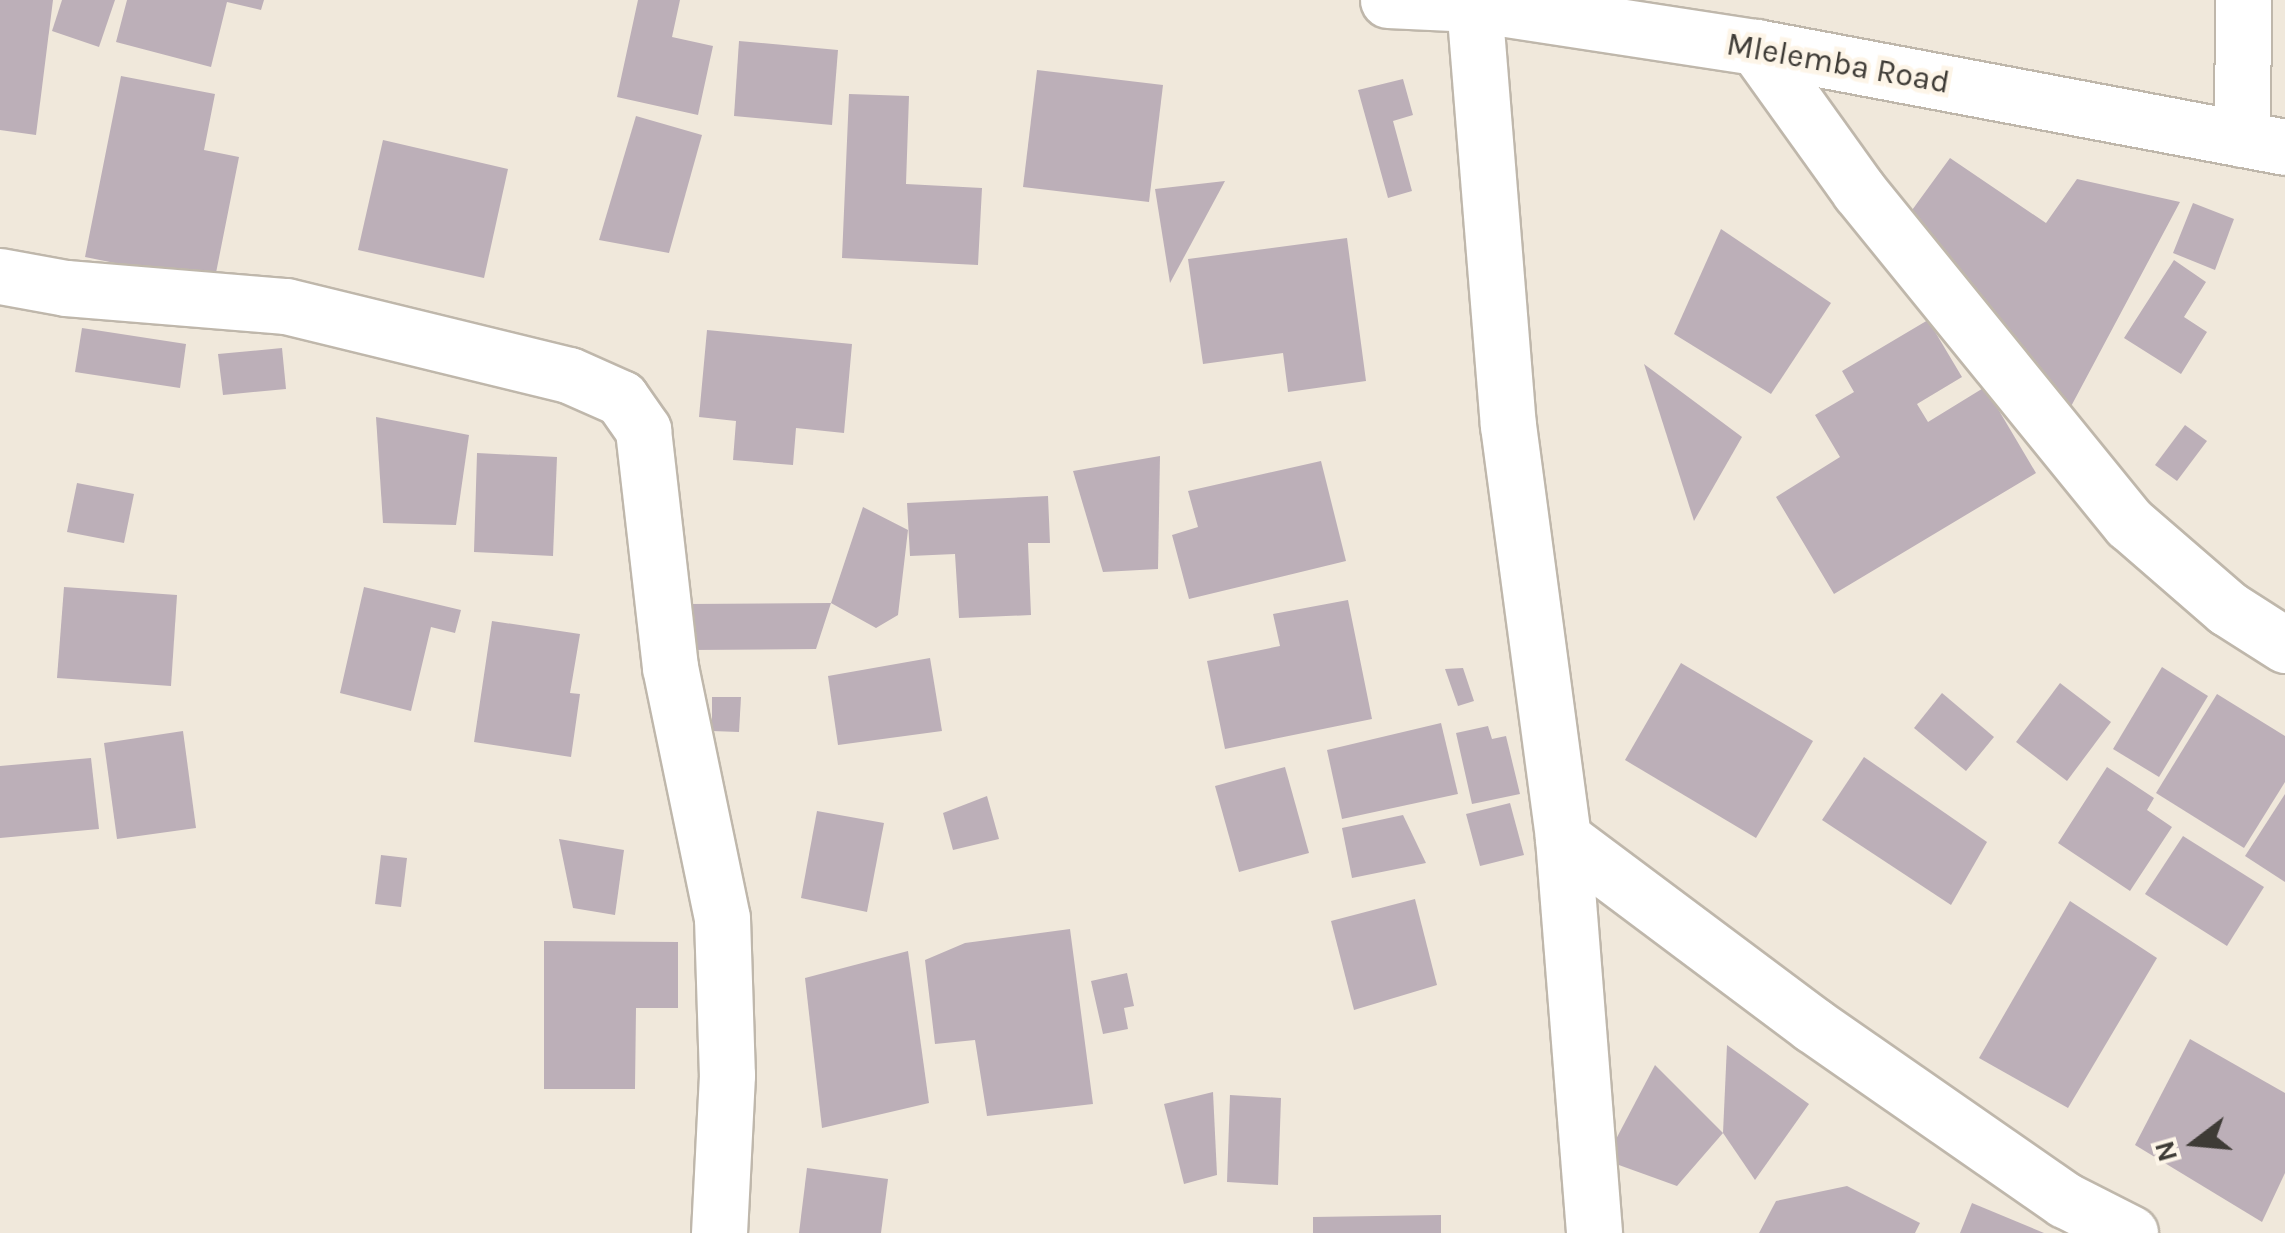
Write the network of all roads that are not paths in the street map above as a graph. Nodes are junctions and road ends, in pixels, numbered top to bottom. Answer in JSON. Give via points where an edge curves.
{"nodes":[{"id":1,"x":1388,"y":0,"type":"edge"},
{"id":2,"x":2243,"y":0,"type":"edge"},
{"id":3,"x":1474,"y":4,"type":"junction"},
{"id":4,"x":1756,"y":47,"type":"junction"},
{"id":5,"x":2264,"y":143,"type":"edge"},
{"id":6,"x":0,"y":276,"type":"edge"},
{"id":7,"x":2285,"y":645,"type":"edge"},
{"id":8,"x":1563,"y":838,"type":"junction"},
{"id":9,"x":719,"y":1233,"type":"edge"},
{"id":10,"x":1594,"y":1233,"type":"edge"},
{"id":11,"x":2130,"y":1233,"type":"edge"}],
"edges":[{"from":1,"to":3,"type":"street","name":"Mlelemba Road"},
{"from":2,"to":5,"type":"street"},
{"from":3,"to":4,"type":"street","name":"Mlelemba Road"},
{"from":3,"to":8,"type":"street","via":[[1508,425]]},
{"from":4,"to":5,"type":"street","name":"Mlelemba Road"},
{"from":4,"to":7,"type":"street","via":[[1859,191],[2129,523],[2227,608]]},
{"from":6,"to":9,"type":"street","via":[[66,288],[286,306],[569,374],[621,398],[642,430],[670,668],[722,918],[727,1075]]},
{"from":8,"to":10,"type":"street"},
{"from":8,"to":11,"type":"street","via":[[1813,1025],[2065,1200]]}]}
